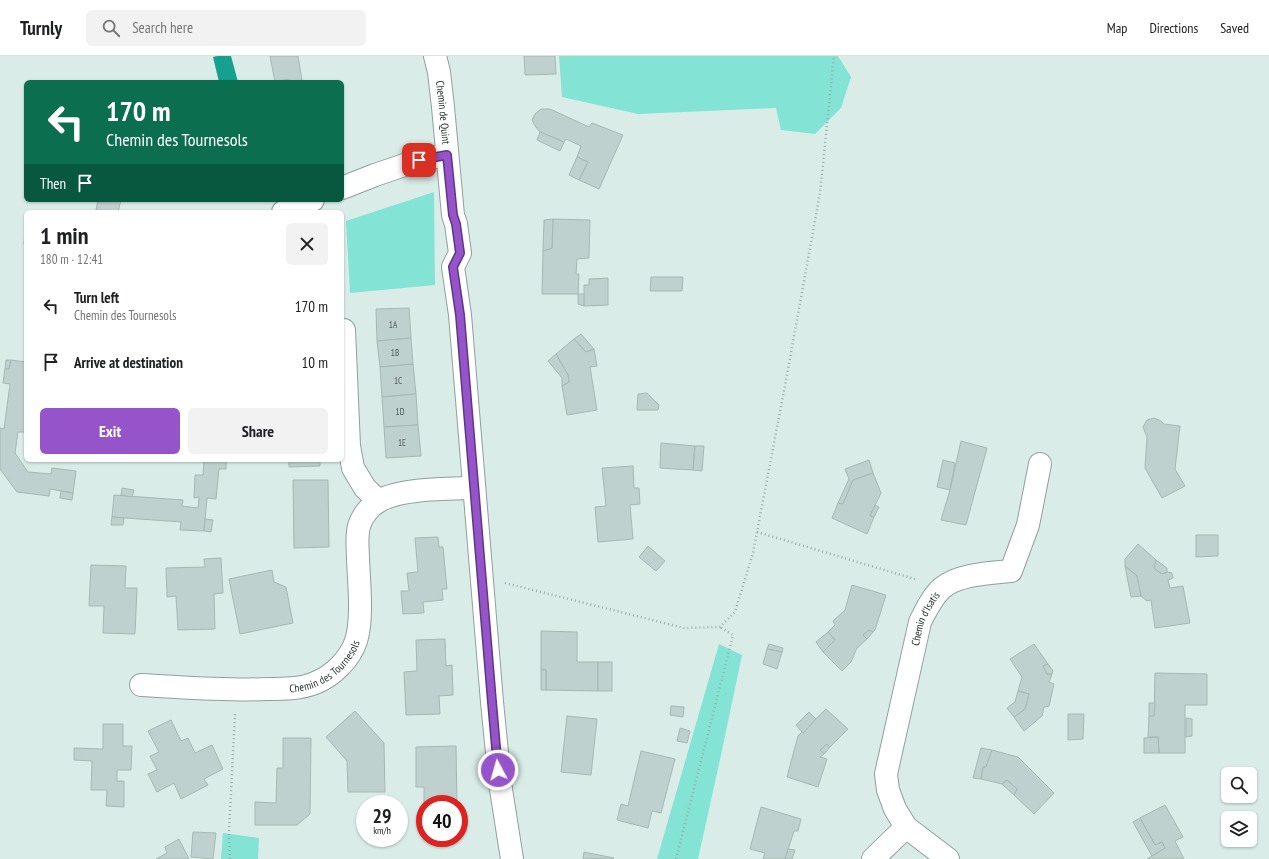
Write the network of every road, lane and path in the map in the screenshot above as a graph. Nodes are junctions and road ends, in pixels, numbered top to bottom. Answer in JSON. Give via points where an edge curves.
{"nodes":[{"id":1,"x":435,"y":56,"type":"edge"},
{"id":2,"x":834,"y":56,"type":"edge"},
{"id":3,"x":447,"y":155,"type":"junction"},
{"id":4,"x":344,"y":187,"type":"edge"},
{"id":5,"x":308,"y":202,"type":"edge"},
{"id":6,"x":288,"y":210,"type":"edge"},
{"id":7,"x":344,"y":330,"type":"dead end"},
{"id":8,"x":1040,"y":464,"type":"dead end"},
{"id":9,"x":474,"y":488,"type":"junction"},
{"id":10,"x":379,"y":501,"type":"junction"},
{"id":11,"x":757,"y":532,"type":"junction"},
{"id":12,"x":482,"y":577,"type":"junction"},
{"id":13,"x":943,"y":588,"type":"junction"},
{"id":14,"x":720,"y":627,"type":"junction"},
{"id":15,"x":141,"y":685,"type":"dead end"},
{"id":16,"x":236,"y":690,"type":"junction"},
{"id":17,"x":906,"y":827,"type":"junction"},
{"id":18,"x":230,"y":859,"type":"edge"},
{"id":19,"x":512,"y":859,"type":"edge"},
{"id":20,"x":676,"y":859,"type":"edge"},
{"id":21,"x":873,"y":859,"type":"edge"},
{"id":22,"x":948,"y":859,"type":"edge"}],
"edges":[{"from":1,"to":3,"type":"street","name":"Chemin de Quint","via":[[439,72]]},
{"from":2,"to":11,"type":"path","via":[[820,193]]},
{"from":3,"to":4,"type":"street","via":[[419,160]]},
{"from":3,"to":9,"type":"street","name":"Chemin de Quint","via":[[460,253],[453,267],[460,315]]},
{"from":5,"to":6,"type":"street"},
{"from":7,"to":10,"type":"street","via":[[349,446],[353,468],[365,488]]},
{"from":8,"to":13,"type":"street","name":"Chemin d'Isatis","via":[[1028,526],[1011,570],[956,580]]},
{"from":9,"to":10,"type":"street","name":"Chemin des Tournesols","via":[[413,492],[393,495]]},
{"from":9,"to":12,"type":"street","name":"Chemin de Quint"},
{"from":10,"to":16,"type":"street","name":"Chemin des Tournesols","via":[[367,511],[359,526],[357,541],[360,619],[356,641],[347,658],[332,673],[315,683],[291,688]]},
{"from":11,"to":13,"type":"path"},
{"from":11,"to":14,"type":"path","via":[[735,612]]},
{"from":12,"to":14,"type":"path","via":[[684,628]]},
{"from":12,"to":19,"type":"street","name":"Chemin de Quint","via":[[500,783]]},
{"from":13,"to":17,"type":"street","name":"Chemin d'Isatis","via":[[929,604],[920,622],[886,774],[888,790],[895,809]]},
{"from":14,"to":20,"type":"path","via":[[733,635]]},
{"from":15,"to":16,"type":"street","name":"Chemin des Tournesols"},
{"from":16,"to":18,"type":"path"},
{"from":17,"to":21,"type":"street"},
{"from":17,"to":22,"type":"street","name":"Chemin d'Isatis"}]}
